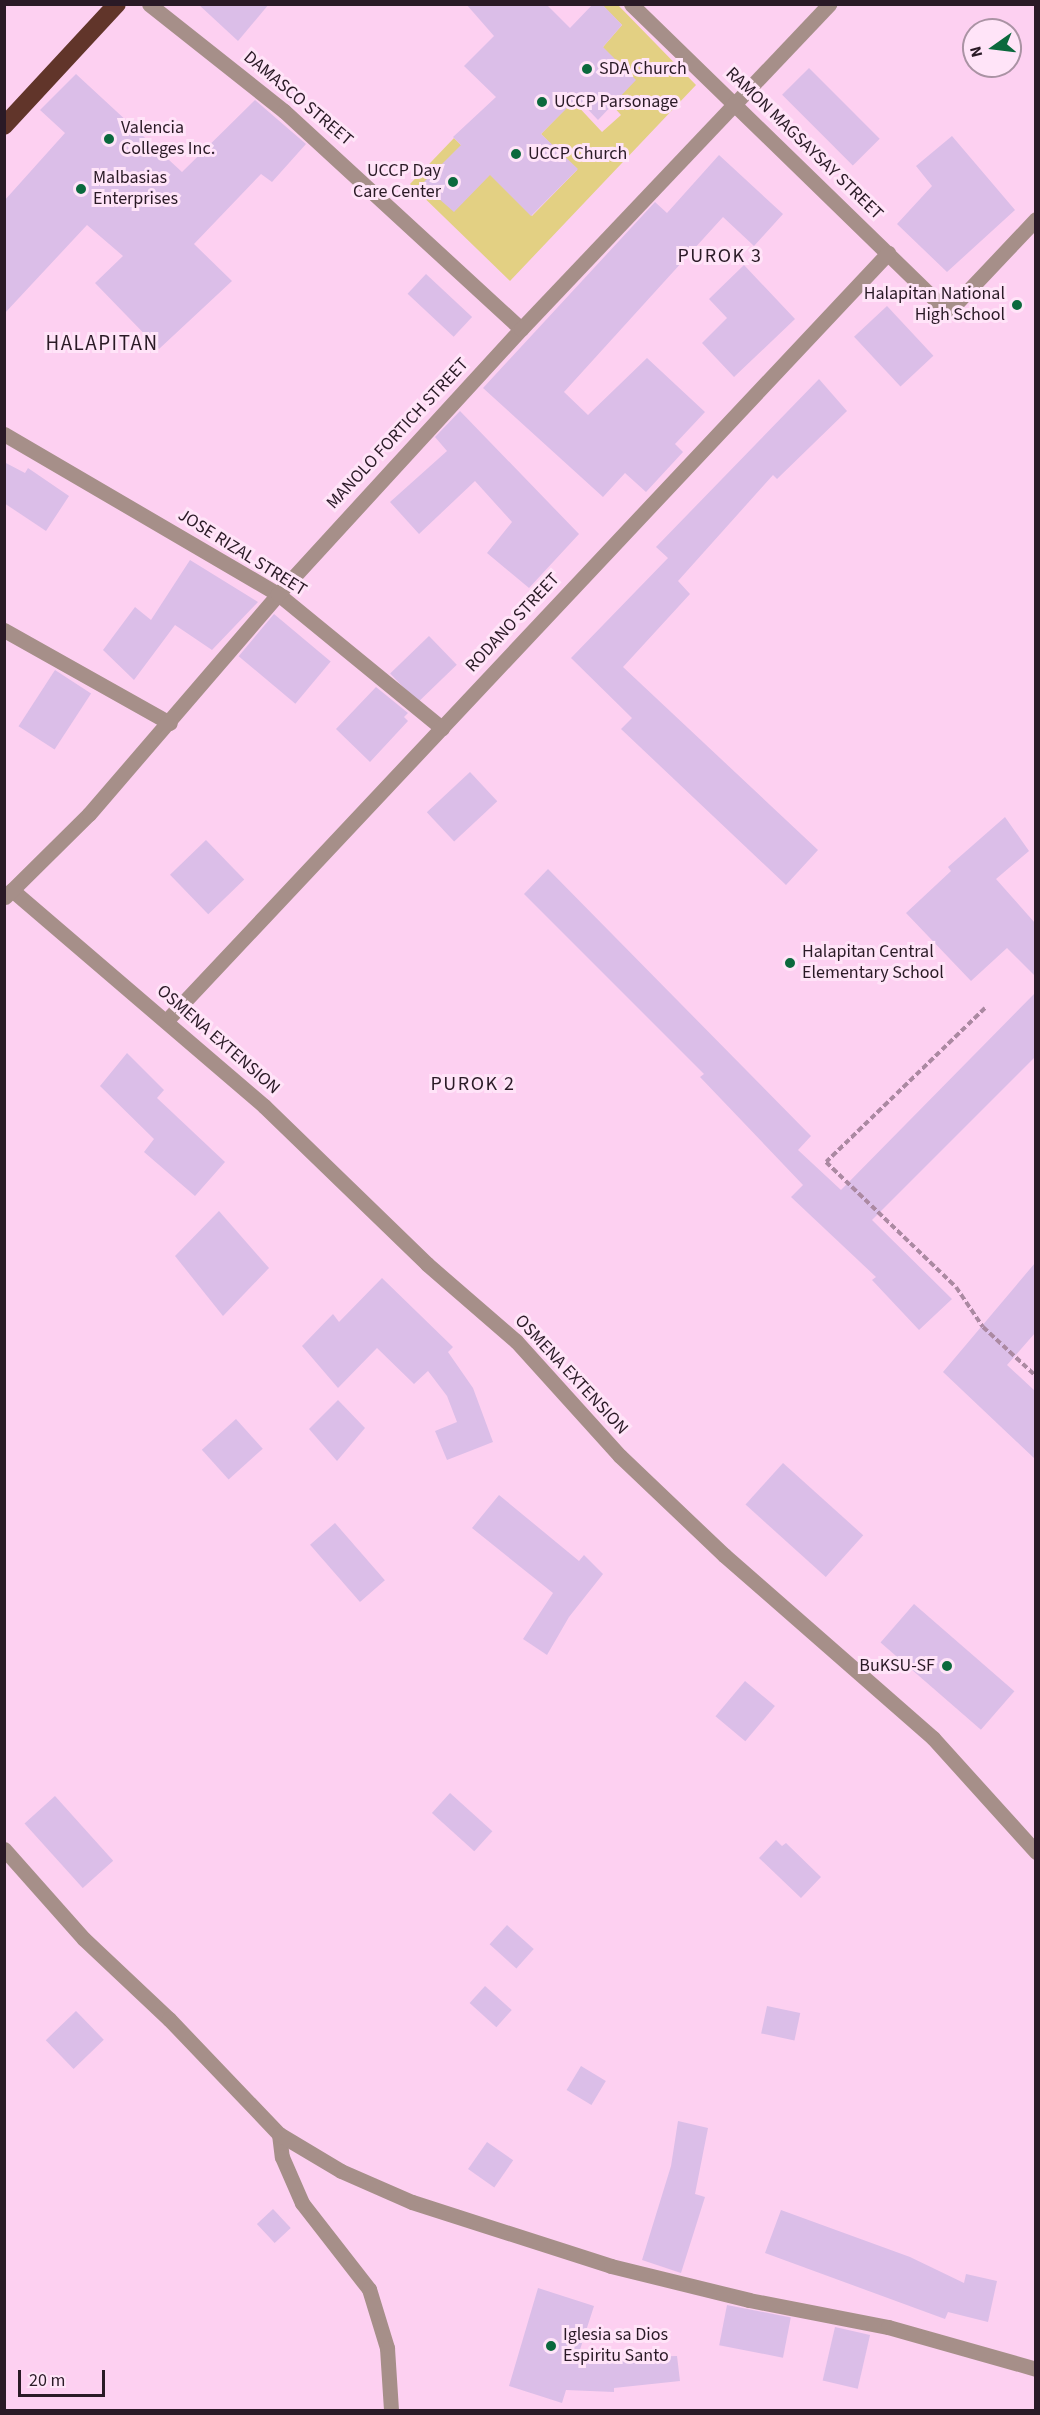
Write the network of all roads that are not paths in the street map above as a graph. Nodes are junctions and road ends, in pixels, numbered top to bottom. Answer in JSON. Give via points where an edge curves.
{"nodes":[{"id":1,"x":117,"y":4,"type":"edge"},
{"id":2,"x":149,"y":4,"type":"edge"},
{"id":3,"x":631,"y":4,"type":"edge"},
{"id":4,"x":829,"y":4,"type":"edge"},
{"id":5,"x":734,"y":103,"type":"junction"},
{"id":6,"x":4,"y":126,"type":"edge"},
{"id":7,"x":1035,"y":219,"type":"edge"},
{"id":8,"x":888,"y":253,"type":"junction"},
{"id":9,"x":521,"y":329,"type":"junction"},
{"id":10,"x":4,"y":434,"type":"edge"},
{"id":11,"x":278,"y":594,"type":"junction"},
{"id":12,"x":4,"y":630,"type":"edge"},
{"id":13,"x":170,"y":723,"type":"junction"},
{"id":14,"x":442,"y":728,"type":"junction"},
{"id":15,"x":8,"y":894,"type":"edge"},
{"id":16,"x":167,"y":1020,"type":"junction"},
{"id":17,"x":4,"y":1849,"type":"edge"},
{"id":18,"x":1035,"y":1852,"type":"edge"},
{"id":19,"x":279,"y":2134,"type":"junction"},
{"id":20,"x":1035,"y":2369,"type":"edge"},
{"id":21,"x":391,"y":2410,"type":"edge"}],
"edges":[{"from":1,"to":6,"type":"highway"},
{"from":2,"to":9,"type":"street","name":"DAMASCO STREET","via":[[284,111]]},
{"from":3,"to":5,"type":"street","name":"RAMON MAGSAYSAY STREET"},
{"from":4,"to":5,"type":"street","name":"MANOLO FORTICH STREET"},
{"from":5,"to":8,"type":"street","name":"RAMON MAGSAYSAY STREET"},
{"from":5,"to":9,"type":"street","name":"MANOLO FORTICH STREET"},
{"from":7,"to":8,"type":"street","name":"RAMON MAGSAYSAY STREET","via":[[948,312]]},
{"from":8,"to":14,"type":"street","name":"RODANO STREET"},
{"from":9,"to":11,"type":"street","name":"MANOLO FORTICH STREET"},
{"from":10,"to":11,"type":"street","name":"JOSE RIZAL STREET"},
{"from":11,"to":13,"type":"street","name":"MANOLO FORTICH STREET"},
{"from":11,"to":14,"type":"street","name":"JOSE RIZAL STREET"},
{"from":12,"to":13,"type":"street"},
{"from":13,"to":15,"type":"street","name":"MANOLO FORTICH STREET","via":[[89,814]]},
{"from":14,"to":16,"type":"street","name":"RODANO STREET"},
{"from":15,"to":16,"type":"street","name":"OSMENA EXTENSION"},
{"from":16,"to":18,"type":"street","name":"OSMENA EXTENSION","via":[[264,1106],[427,1264],[516,1341],[620,1456],[724,1555],[933,1738]]},
{"from":17,"to":19,"type":"street","via":[[84,1939],[170,2019]]},
{"from":19,"to":20,"type":"street","via":[[341,2171],[412,2202],[611,2266],[749,2300],[888,2327]]},
{"from":19,"to":21,"type":"street","via":[[282,2157],[302,2203],[369,2289],[387,2348]]}]}
